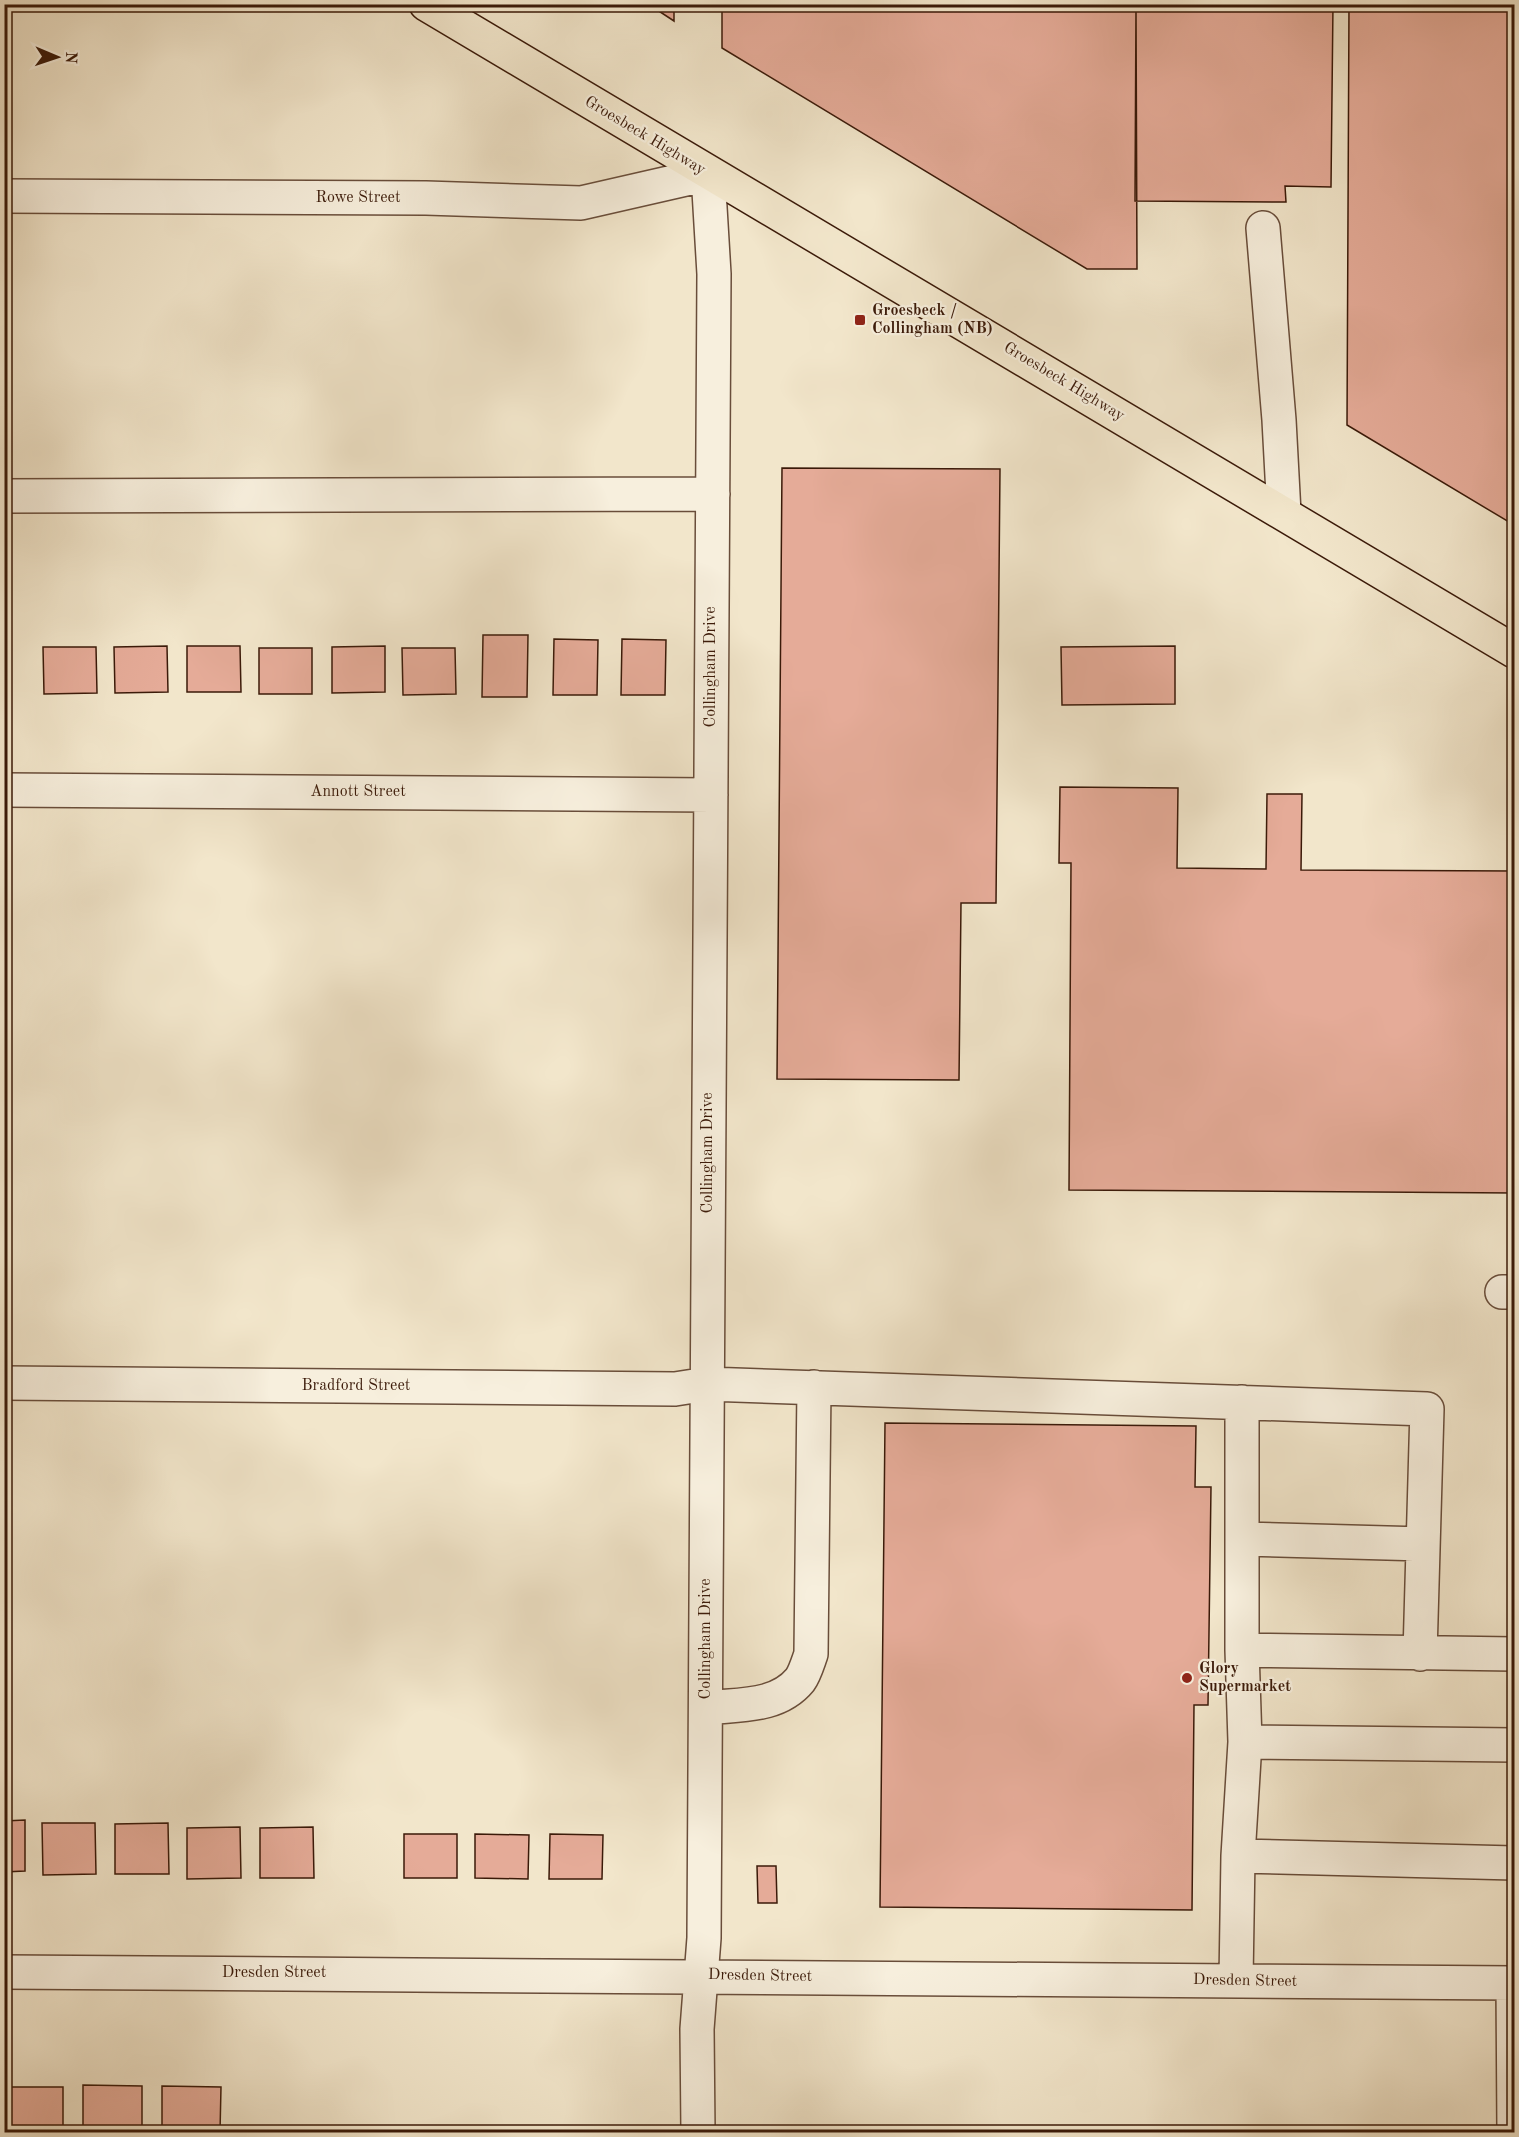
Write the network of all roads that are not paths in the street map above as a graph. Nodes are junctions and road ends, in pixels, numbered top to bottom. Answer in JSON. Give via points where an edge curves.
{"nodes":[{"id":1,"x":426,"y":4,"type":"edge"},
{"id":2,"x":708,"y":174,"type":"junction"},
{"id":3,"x":4,"y":196,"type":"edge"},
{"id":4,"x":1263,"y":228,"type":"dead end"},
{"id":5,"x":712,"y":494,"type":"junction"},
{"id":6,"x":4,"y":496,"type":"edge"},
{"id":7,"x":1284,"y":513,"type":"junction"},
{"id":8,"x":1515,"y":651,"type":"edge"},
{"id":9,"x":4,"y":790,"type":"edge"},
{"id":10,"x":711,"y":795,"type":"junction"},
{"id":11,"x":4,"y":1383,"type":"edge"},
{"id":12,"x":707,"y":1384,"type":"junction"},
{"id":13,"x":814,"y":1387,"type":"junction"},
{"id":14,"x":1242,"y":1402,"type":"junction"},
{"id":15,"x":1242,"y":1539,"type":"junction"},
{"id":16,"x":1423,"y":1544,"type":"junction"},
{"id":17,"x":1242,"y":1650,"type":"junction"},
{"id":18,"x":1420,"y":1654,"type":"junction"},
{"id":19,"x":1515,"y":1654,"type":"edge"},
{"id":20,"x":706,"y":1708,"type":"junction"},
{"id":21,"x":1245,"y":1742,"type":"junction"},
{"id":22,"x":1515,"y":1745,"type":"edge"},
{"id":23,"x":1238,"y":1856,"type":"junction"},
{"id":24,"x":1515,"y":1863,"type":"edge"},
{"id":25,"x":4,"y":1972,"type":"edge"},
{"id":26,"x":701,"y":1975,"type":"junction"},
{"id":27,"x":1236,"y":1980,"type":"junction"},
{"id":28,"x":1514,"y":1983,"type":"edge"},
{"id":29,"x":698,"y":2133,"type":"edge"},
{"id":30,"x":1514,"y":2133,"type":"edge"}],
"edges":[{"from":1,"to":2,"type":"main road","name":"Groesbeck Highway"},
{"from":2,"to":3,"type":"street","name":"Rowe Street","via":[[581,203]]},
{"from":2,"to":5,"type":"street","name":"Collingham Drive","via":[[714,273]]},
{"from":2,"to":7,"type":"main road","name":"Groesbeck Highway"},
{"from":4,"to":7,"type":"street"},
{"from":5,"to":6,"type":"street"},
{"from":5,"to":10,"type":"street","name":"Collingham Drive"},
{"from":7,"to":8,"type":"main road","name":"Groesbeck Highway"},
{"from":9,"to":10,"type":"street","name":"Annott Street"},
{"from":10,"to":12,"type":"street","name":"Collingham Drive"},
{"from":11,"to":12,"type":"street","name":"Bradford Street","via":[[675,1389]]},
{"from":12,"to":13,"type":"street","name":"Bradford Street"},
{"from":12,"to":20,"type":"street","name":"Collingham Drive"},
{"from":13,"to":14,"type":"street","name":"Bradford Street"},
{"from":13,"to":20,"type":"street","via":[[811,1654],[801,1679],[786,1694],[766,1702]]},
{"from":14,"to":15,"type":"street"},
{"from":14,"to":16,"type":"street","name":"Bradford Street","via":[[1427,1409]]},
{"from":15,"to":16,"type":"street"},
{"from":15,"to":17,"type":"street"},
{"from":16,"to":18,"type":"street"},
{"from":17,"to":18,"type":"street"},
{"from":17,"to":21,"type":"street"},
{"from":18,"to":19,"type":"street"},
{"from":20,"to":26,"type":"street","name":"Collingham Drive"},
{"from":21,"to":22,"type":"street"},
{"from":21,"to":23,"type":"street"},
{"from":23,"to":24,"type":"street"},
{"from":23,"to":27,"type":"street"},
{"from":25,"to":26,"type":"street","name":"Dresden Street"},
{"from":26,"to":27,"type":"street","name":"Dresden Street"},
{"from":26,"to":29,"type":"street","name":"Collingham Drive"},
{"from":27,"to":28,"type":"street","name":"Dresden Street"},
{"from":28,"to":30,"type":"street"}]}
